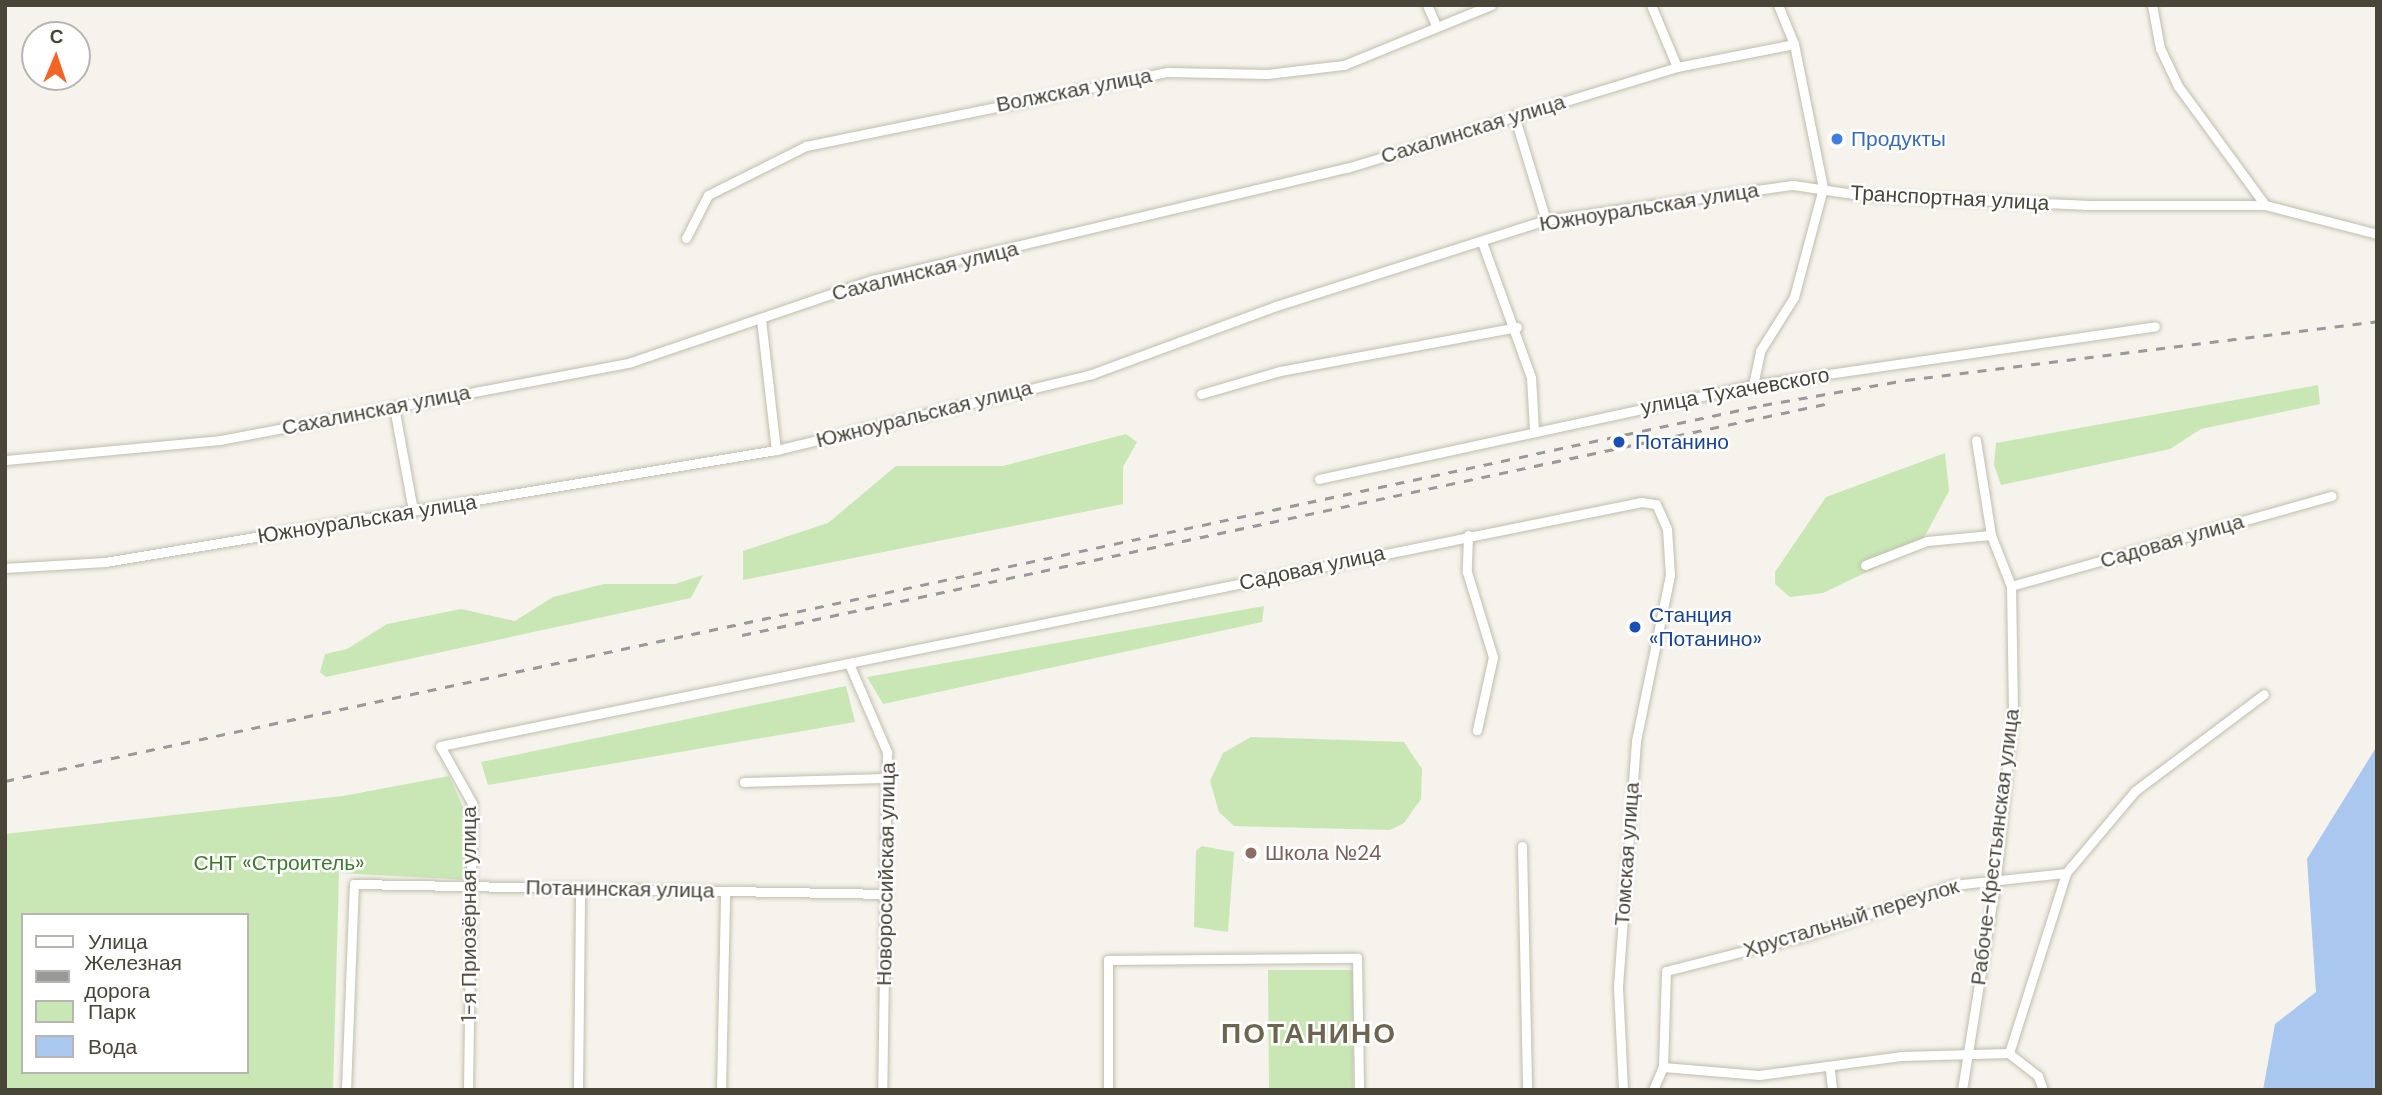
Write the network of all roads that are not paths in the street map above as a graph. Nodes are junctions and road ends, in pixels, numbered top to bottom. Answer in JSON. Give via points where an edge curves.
{"nodes":[{"id":1,"x":1427,"y":5,"type":"edge"},
{"id":2,"x":1491,"y":5,"type":"edge"},
{"id":3,"x":1651,"y":5,"type":"edge"},
{"id":4,"x":1778,"y":5,"type":"edge"},
{"id":5,"x":2152,"y":5,"type":"edge"},
{"id":6,"x":1437,"y":27,"type":"junction"},
{"id":7,"x":1794,"y":44,"type":"junction"},
{"id":8,"x":1677,"y":67,"type":"junction"},
{"id":9,"x":1514,"y":116,"type":"junction"},
{"id":10,"x":1823,"y":188,"type":"junction"},
{"id":11,"x":2265,"y":205,"type":"junction"},
{"id":12,"x":1546,"y":220,"type":"junction"},
{"id":13,"x":2377,"y":234,"type":"edge"},
{"id":14,"x":686,"y":238,"type":"dead end"},
{"id":15,"x":1482,"y":242,"type":"junction"},
{"id":16,"x":761,"y":319,"type":"junction"},
{"id":17,"x":2155,"y":326,"type":"dead end"},
{"id":18,"x":1517,"y":327,"type":"junction"},
{"id":19,"x":1753,"y":385,"type":"junction"},
{"id":20,"x":1201,"y":394,"type":"dead end"},
{"id":21,"x":394,"y":407,"type":"junction"},
{"id":22,"x":1534,"y":429,"type":"junction"},
{"id":23,"x":1976,"y":440,"type":"dead end"},
{"id":24,"x":776,"y":450,"type":"junction"},
{"id":25,"x":5,"y":460,"type":"edge"},
{"id":26,"x":1319,"y":479,"type":"dead end"},
{"id":27,"x":2332,"y":496,"type":"dead end"},
{"id":28,"x":413,"y":511,"type":"junction"},
{"id":29,"x":1468,"y":535,"type":"junction"},
{"id":30,"x":1991,"y":535,"type":"junction"},
{"id":31,"x":1865,"y":565,"type":"dead end"},
{"id":32,"x":5,"y":568,"type":"edge"},
{"id":33,"x":2011,"y":586,"type":"junction"},
{"id":34,"x":1658,"y":621,"type":"joint"},
{"id":35,"x":849,"y":666,"type":"junction"},
{"id":36,"x":2263,"y":694,"type":"dead end"},
{"id":37,"x":1477,"y":730,"type":"dead end"},
{"id":38,"x":440,"y":746,"type":"joint"},
{"id":39,"x":888,"y":778,"type":"junction"},
{"id":40,"x":744,"y":782,"type":"dead end"},
{"id":41,"x":1522,"y":846,"type":"dead end"},
{"id":42,"x":2066,"y":873,"type":"junction"},
{"id":43,"x":1996,"y":878,"type":"junction"},
{"id":44,"x":473,"y":886,"type":"junction"},
{"id":45,"x":580,"y":888,"type":"junction"},
{"id":46,"x":725,"y":891,"type":"junction"},
{"id":47,"x":887,"y":894,"type":"junction"},
{"id":48,"x":2009,"y":1053,"type":"junction"},
{"id":49,"x":1968,"y":1056,"type":"junction"},
{"id":50,"x":1663,"y":1067,"type":"junction"},
{"id":51,"x":1830,"y":1070,"type":"junction"},
{"id":52,"x":346,"y":1090,"type":"edge"},
{"id":53,"x":468,"y":1090,"type":"edge"},
{"id":54,"x":578,"y":1090,"type":"edge"},
{"id":55,"x":721,"y":1090,"type":"edge"},
{"id":56,"x":882,"y":1090,"type":"edge"},
{"id":57,"x":1108,"y":1090,"type":"edge"},
{"id":58,"x":1359,"y":1090,"type":"edge"},
{"id":59,"x":1527,"y":1090,"type":"edge"},
{"id":60,"x":1623,"y":1090,"type":"edge"},
{"id":61,"x":1653,"y":1090,"type":"edge"},
{"id":62,"x":1832,"y":1090,"type":"edge"},
{"id":63,"x":1962,"y":1090,"type":"edge"},
{"id":64,"x":2043,"y":1090,"type":"edge"}],
"edges":[{"from":1,"to":6,"type":"street"},
{"from":2,"to":6,"type":"street","name":"Волжская улица"},
{"from":3,"to":8,"type":"street"},
{"from":4,"to":7,"type":"street","name":"Транспортная улица"},
{"from":5,"to":11,"type":"street","via":[[2160,47],[2178,86]]},
{"from":6,"to":14,"type":"street","name":"Волжская улица","via":[[1344,65],[1267,74],[1167,72],[806,146],[708,195]]},
{"from":7,"to":8,"type":"street","name":"Сахалинская улица"},
{"from":7,"to":10,"type":"street","name":"Транспортная улица"},
{"from":8,"to":9,"type":"street","name":"Сахалинская улица"},
{"from":9,"to":12,"type":"street"},
{"from":9,"to":16,"type":"street","name":"Сахалинская улица","via":[[1347,168],[872,280]]},
{"from":10,"to":11,"type":"street","name":"Транспортная улица","via":[[1860,195],[2085,205]]},
{"from":10,"to":12,"type":"street","name":"Южноуральская улица","via":[[1793,185]]},
{"from":10,"to":19,"type":"street","via":[[1794,297],[1760,351]]},
{"from":11,"to":13,"type":"street","name":"Транспортная улица"},
{"from":12,"to":15,"type":"street","name":"Южноуральская улица"},
{"from":15,"to":18,"type":"street"},
{"from":15,"to":24,"type":"street","name":"Южноуральская улица","via":[[1276,306],[1093,374]]},
{"from":16,"to":21,"type":"street","name":"Сахалинская улица","via":[[631,362]]},
{"from":16,"to":24,"type":"street"},
{"from":17,"to":19,"type":"street","name":"улица Тухачевского"},
{"from":18,"to":20,"type":"street","via":[[1293,368]]},
{"from":18,"to":22,"type":"street","via":[[1531,377]]},
{"from":19,"to":22,"type":"street","name":"улица Тухачевского"},
{"from":21,"to":25,"type":"street","name":"Сахалинская улица","via":[[220,440]]},
{"from":21,"to":28,"type":"street"},
{"from":22,"to":26,"type":"street","name":"улица Тухачевского"},
{"from":23,"to":30,"type":"street","name":"Рабоче-Крестьянская улица"},
{"from":24,"to":28,"type":"street","name":"Южноуральская улица"},
{"from":27,"to":33,"type":"street","name":"Садовая улица"},
{"from":28,"to":32,"type":"street","name":"Южноуральская улица","via":[[105,562]]},
{"from":29,"to":34,"type":"street","name":"Садовая улица","via":[[1628,503],[1656,504],[1671,552]]},
{"from":29,"to":35,"type":"street","name":"Садовая улица"},
{"from":29,"to":37,"type":"street","via":[[1467,572],[1493,657]]},
{"from":30,"to":31,"type":"street","via":[[1927,541]]},
{"from":30,"to":33,"type":"street","name":"Рабоче-Крестьянская улица"},
{"from":33,"to":43,"type":"street","name":"Рабоче-Крестьянская улица","via":[[2013,712]]},
{"from":34,"to":60,"type":"street","name":"Томская улица","via":[[1636,741],[1623,891],[1618,987]]},
{"from":35,"to":38,"type":"street","name":"Садовая улица"},
{"from":35,"to":39,"type":"street","name":"Новороссийская улица","via":[[880,726]]},
{"from":36,"to":42,"type":"street","via":[[2135,791]]},
{"from":38,"to":44,"type":"street","name":"1-я Приозёрная улица","via":[[472,803]]},
{"from":39,"to":40,"type":"street"},
{"from":39,"to":47,"type":"street","name":"Новороссийская улица"},
{"from":41,"to":59,"type":"street"},
{"from":42,"to":43,"type":"street","name":"Хрустальный переулок"},
{"from":42,"to":48,"type":"street"},
{"from":43,"to":49,"type":"street","name":"Рабоче-Крестьянская улица"},
{"from":43,"to":50,"type":"street","name":"Хрустальный переулок","via":[[1953,885],[1811,934],[1665,971]]},
{"from":44,"to":45,"type":"street","name":"Потанинская улица"},
{"from":44,"to":52,"type":"street","name":"Потанинская улица","via":[[354,884]]},
{"from":44,"to":53,"type":"street","name":"1-я Приозёрная улица"},
{"from":45,"to":46,"type":"street","name":"Потанинская улица"},
{"from":45,"to":54,"type":"street"},
{"from":46,"to":47,"type":"street","name":"Потанинская улица"},
{"from":46,"to":55,"type":"street"},
{"from":47,"to":56,"type":"street","name":"Новороссийская улица"},
{"from":48,"to":49,"type":"street"},
{"from":48,"to":64,"type":"street","via":[[2038,1076]]},
{"from":49,"to":51,"type":"street","via":[[1900,1056]]},
{"from":49,"to":63,"type":"street","name":"Рабоче-Крестьянская улица"},
{"from":50,"to":51,"type":"street","via":[[1759,1075]]},
{"from":50,"to":61,"type":"street"},
{"from":51,"to":62,"type":"street"},
{"from":57,"to":58,"type":"street","via":[[1108,960],[1357,958]]}]}
